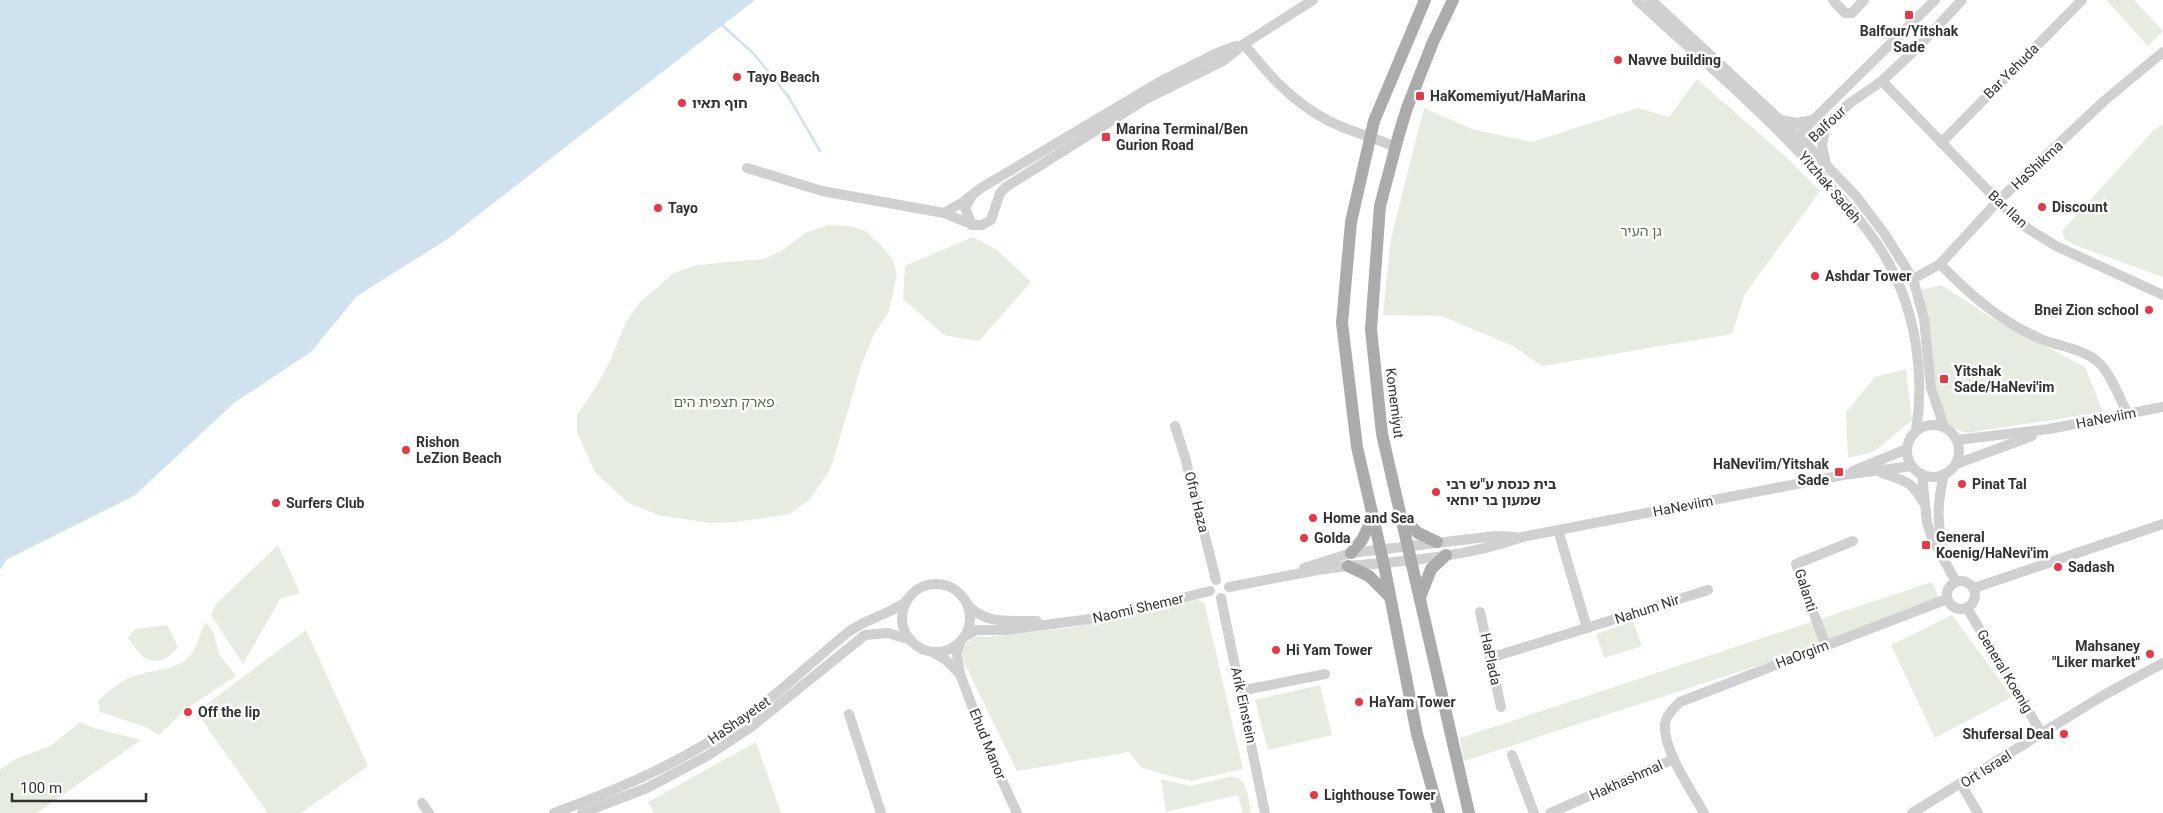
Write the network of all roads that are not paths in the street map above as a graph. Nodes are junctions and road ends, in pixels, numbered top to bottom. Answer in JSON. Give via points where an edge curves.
{"nodes":[{"id":1,"x":1313,"y":0,"type":"edge"},
{"id":2,"x":1425,"y":0,"type":"edge"},
{"id":3,"x":1453,"y":0,"type":"edge"},
{"id":4,"x":1637,"y":0,"type":"edge"},
{"id":5,"x":1651,"y":0,"type":"edge"},
{"id":6,"x":1833,"y":0,"type":"edge"},
{"id":7,"x":1864,"y":0,"type":"edge"},
{"id":8,"x":1935,"y":0,"type":"edge"},
{"id":9,"x":1962,"y":0,"type":"edge"},
{"id":10,"x":2082,"y":0,"type":"edge"},
{"id":11,"x":1244,"y":44,"type":"junction"},
{"id":12,"x":2163,"y":52,"type":"edge"},
{"id":13,"x":1882,"y":81,"type":"junction"},
{"id":14,"x":1779,"y":119,"type":"junction"},
{"id":15,"x":1814,"y":120,"type":"junction"},
{"id":16,"x":1825,"y":127,"type":"junction"},
{"id":17,"x":1370,"y":136,"type":"junction"},
{"id":18,"x":1799,"y":142,"type":"junction"},
{"id":19,"x":1941,"y":143,"type":"junction"},
{"id":20,"x":1395,"y":147,"type":"junction"},
{"id":21,"x":1827,"y":165,"type":"junction"},
{"id":22,"x":747,"y":168,"type":"dead end"},
{"id":23,"x":971,"y":196,"type":"junction"},
{"id":24,"x":1998,"y":201,"type":"junction"},
{"id":25,"x":944,"y":213,"type":"junction"},
{"id":26,"x":972,"y":224,"type":"junction"},
{"id":27,"x":1940,"y":264,"type":"junction"},
{"id":28,"x":1913,"y":279,"type":"junction"},
{"id":29,"x":2163,"y":295,"type":"edge"},
{"id":30,"x":2163,"y":407,"type":"edge"},
{"id":31,"x":2128,"y":414,"type":"junction"},
{"id":32,"x":1175,"y":426,"type":"dead end"},
{"id":33,"x":1944,"y":427,"type":"junction"},
{"id":34,"x":2049,"y":430,"type":"junction"},
{"id":35,"x":1916,"y":431,"type":"junction"},
{"id":36,"x":1957,"y":440,"type":"junction"},
{"id":37,"x":1907,"y":449,"type":"junction"},
{"id":38,"x":1956,"y":464,"type":"junction"},
{"id":39,"x":1912,"y":466,"type":"junction"},
{"id":40,"x":1878,"y":472,"type":"junction"},
{"id":41,"x":1843,"y":474,"type":"junction"},
{"id":42,"x":1922,"y":474,"type":"junction"},
{"id":43,"x":1944,"y":474,"type":"junction"},
{"id":44,"x":1925,"y":505,"type":"junction"},
{"id":45,"x":1373,"y":517,"type":"junction"},
{"id":46,"x":1402,"y":517,"type":"junction"},
{"id":47,"x":2163,"y":524,"type":"edge"},
{"id":48,"x":1558,"y":530,"type":"junction"},
{"id":49,"x":1522,"y":537,"type":"junction"},
{"id":50,"x":1853,"y":541,"type":"dead end"},
{"id":51,"x":1437,"y":542,"type":"junction"},
{"id":52,"x":1408,"y":545,"type":"junction"},
{"id":53,"x":1380,"y":548,"type":"junction"},
{"id":54,"x":1351,"y":553,"type":"junction"},
{"id":55,"x":1446,"y":555,"type":"junction"},
{"id":56,"x":1945,"y":558,"type":"junction"},
{"id":57,"x":1412,"y":560,"type":"junction"},
{"id":58,"x":1384,"y":564,"type":"junction"},
{"id":59,"x":1348,"y":566,"type":"junction"},
{"id":60,"x":1272,"y":579,"type":"junction"},
{"id":61,"x":1216,"y":580,"type":"junction"},
{"id":62,"x":1956,"y":582,"type":"junction"},
{"id":63,"x":1229,"y":587,"type":"junction"},
{"id":64,"x":1974,"y":588,"type":"junction"},
{"id":65,"x":1708,"y":590,"type":"dead end"},
{"id":66,"x":1210,"y":591,"type":"junction"},
{"id":67,"x":1421,"y":595,"type":"junction"},
{"id":68,"x":1221,"y":598,"type":"junction"},
{"id":69,"x":1391,"y":599,"type":"junction"},
{"id":70,"x":1947,"y":599,"type":"junction"},
{"id":71,"x":907,"y":600,"type":"junction"},
{"id":72,"x":966,"y":602,"type":"junction"},
{"id":73,"x":1967,"y":608,"type":"junction"},
{"id":74,"x":1480,"y":612,"type":"dead end"},
{"id":75,"x":1066,"y":623,"type":"junction"},
{"id":76,"x":1587,"y":628,"type":"junction"},
{"id":77,"x":963,"y":639,"type":"junction"},
{"id":78,"x":911,"y":640,"type":"junction"},
{"id":79,"x":1825,"y":644,"type":"junction"},
{"id":80,"x":932,"y":652,"type":"junction"},
{"id":81,"x":1490,"y":658,"type":"junction"},
{"id":82,"x":2163,"y":663,"type":"edge"},
{"id":83,"x":960,"y":674,"type":"junction"},
{"id":84,"x":1325,"y":674,"type":"dead end"},
{"id":85,"x":1240,"y":691,"type":"junction"},
{"id":86,"x":1501,"y":706,"type":"dead end"},
{"id":87,"x":849,"y":714,"type":"dead end"},
{"id":88,"x":2042,"y":734,"type":"junction"},
{"id":89,"x":1512,"y":755,"type":"dead end"},
{"id":90,"x":1674,"y":759,"type":"junction"},
{"id":91,"x":1961,"y":784,"type":"junction"},
{"id":92,"x":422,"y":813,"type":"edge"},
{"id":93,"x":429,"y":813,"type":"edge"},
{"id":94,"x":554,"y":813,"type":"edge"},
{"id":95,"x":582,"y":813,"type":"edge"},
{"id":96,"x":880,"y":813,"type":"edge"},
{"id":97,"x":1017,"y":813,"type":"edge"},
{"id":98,"x":1265,"y":813,"type":"edge"},
{"id":99,"x":1439,"y":813,"type":"edge"},
{"id":100,"x":1470,"y":813,"type":"edge"},
{"id":101,"x":1534,"y":813,"type":"edge"},
{"id":102,"x":1550,"y":813,"type":"edge"},
{"id":103,"x":1704,"y":813,"type":"edge"},
{"id":104,"x":1912,"y":813,"type":"edge"},
{"id":105,"x":1978,"y":813,"type":"edge"}],
"edges":[{"from":1,"to":11,"type":"street"},
{"from":2,"to":17,"type":"main road"},
{"from":3,"to":20,"type":"main road","name":"Komemiyut","via":[[1422,69]]},
{"from":4,"to":18,"type":"street","name":"Yitzhak Sadeh"},
{"from":5,"to":14,"type":"street","name":"Yitzhak Sadeh"},
{"from":6,"to":7,"type":"street","via":[[1845,13],[1852,13]]},
{"from":8,"to":15,"type":"street","name":"Balfour"},
{"from":9,"to":13,"type":"street","name":"Balfour"},
{"from":10,"to":19,"type":"street","name":"Bar Yehuda"},
{"from":11,"to":17,"type":"street","via":[[1273,80],[1298,101],[1327,120]]},
{"from":11,"to":23,"type":"street","via":[[1217,52],[1161,80]]},
{"from":11,"to":26,"type":"street","via":[[1223,61],[1146,99],[1013,181],[1000,193],[991,220],[982,225]]},
{"from":12,"to":24,"type":"street","name":"HaShikma","via":[[2104,101]]},
{"from":13,"to":16,"type":"street","name":"Balfour","via":[[1850,103]]},
{"from":13,"to":19,"type":"street","name":"Bar Ilan"},
{"from":14,"to":15,"type":"street","via":[[1797,123]]},
{"from":14,"to":18,"type":"street","name":"Yitzhak Sadeh"},
{"from":15,"to":18,"type":"street","name":"Balfour"},
{"from":16,"to":18,"type":"street","name":"Balfour"},
{"from":16,"to":21,"type":"street","via":[[1822,146]]},
{"from":17,"to":20,"type":"street"},
{"from":17,"to":45,"type":"main road","via":[[1350,222],[1342,323],[1357,447]]},
{"from":18,"to":21,"type":"street","name":"Yitzhak Sadeh"},
{"from":18,"to":35,"type":"street","name":"Yitzhak Sadeh","via":[[1888,261],[1902,293],[1917,349],[1920,402]]},
{"from":19,"to":24,"type":"street","name":"Bar Ilan"},
{"from":20,"to":46,"type":"main road","name":"Komemiyut","via":[[1380,206],[1371,329],[1382,434]]},
{"from":21,"to":28,"type":"street","name":"Yitzhak Sadeh","via":[[1884,233]]},
{"from":22,"to":25,"type":"street","via":[[822,190]]},
{"from":23,"to":25,"type":"street"},
{"from":23,"to":26,"type":"street","via":[[965,208]]},
{"from":24,"to":27,"type":"street","name":"HaShikma"},
{"from":24,"to":29,"type":"street","name":"Bar Ilan","via":[[2027,228],[2056,246]]},
{"from":25,"to":26,"type":"street"},
{"from":27,"to":28,"type":"street","name":"HaShikma"},
{"from":27,"to":31,"type":"street","via":[[1965,290],[1997,315],[2039,338],[2097,361]]},
{"from":28,"to":33,"type":"street","name":"Yitzhak Sadeh","via":[[1924,319],[1931,388]]},
{"from":30,"to":31,"type":"street","name":"HaNeviim"},
{"from":31,"to":34,"type":"street","name":"HaNeviim"},
{"from":32,"to":61,"type":"street","name":"Ofra Haza"},
{"from":33,"to":35,"type":"street","via":[[1929,425]]},
{"from":33,"to":36,"type":"street"},
{"from":34,"to":36,"type":"street","name":"HaNeviim"},
{"from":34,"to":38,"type":"street","name":"HaNeviim"},
{"from":35,"to":37,"type":"street"},
{"from":36,"to":38,"type":"street","via":[[1959,456]]},
{"from":37,"to":39,"type":"street"},
{"from":37,"to":41,"type":"street","name":"HaNeviim"},
{"from":38,"to":43,"type":"street"},
{"from":39,"to":40,"type":"street","name":"HaNeviim"},
{"from":39,"to":42,"type":"street"},
{"from":40,"to":41,"type":"street","name":"HaNeviim"},
{"from":40,"to":44,"type":"street","via":[[1912,485]]},
{"from":41,"to":48,"type":"street","name":"HaNeviim"},
{"from":42,"to":43,"type":"street","via":[[1929,477]]},
{"from":42,"to":44,"type":"street"},
{"from":43,"to":56,"type":"street","via":[[1937,517]]},
{"from":44,"to":56,"type":"street","via":[[1932,538]]},
{"from":45,"to":53,"type":"main road"},
{"from":45,"to":54,"type":"main road","via":[[1362,540]]},
{"from":46,"to":51,"type":"main road","via":[[1418,533]]},
{"from":46,"to":52,"type":"main road","name":"Komemiyut"},
{"from":47,"to":64,"type":"street"},
{"from":48,"to":49,"type":"street","name":"HaNeviim"},
{"from":48,"to":76,"type":"street"},
{"from":49,"to":51,"type":"street","name":"HaNeviim","via":[[1496,536]]},
{"from":49,"to":55,"type":"street","name":"HaNeviim","via":[[1496,546]]},
{"from":50,"to":79,"type":"street","name":"Galanti","via":[[1796,564]]},
{"from":51,"to":52,"type":"street","name":"HaNeviim"},
{"from":52,"to":53,"type":"street","name":"HaNeviim"},
{"from":52,"to":57,"type":"main road","name":"Komemiyut"},
{"from":53,"to":54,"type":"street"},
{"from":53,"to":58,"type":"main road"},
{"from":54,"to":60,"type":"street"},
{"from":55,"to":57,"type":"street","name":"HaNeviim"},
{"from":55,"to":67,"type":"main road","via":[[1431,569]]},
{"from":56,"to":62,"type":"street"},
{"from":57,"to":58,"type":"street"},
{"from":57,"to":67,"type":"main road","name":"Komemiyut"},
{"from":58,"to":59,"type":"street"},
{"from":58,"to":69,"type":"main road"},
{"from":59,"to":60,"type":"street"},
{"from":59,"to":69,"type":"main road","via":[[1369,576]]},
{"from":60,"to":63,"type":"street"},
{"from":61,"to":63,"type":"street","via":[[1225,581]]},
{"from":61,"to":66,"type":"street","via":[[1210,584]]},
{"from":62,"to":64,"type":"street","via":[[1966,582]]},
{"from":62,"to":70,"type":"street","via":[[1948,591]]},
{"from":63,"to":68,"type":"street"},
{"from":64,"to":73,"type":"street","via":[[1975,600]]},
{"from":65,"to":76,"type":"street","name":"Nahum Nir"},
{"from":66,"to":68,"type":"street","via":[[1214,597]]},
{"from":66,"to":75,"type":"street","name":"Naomi Shemer","via":[[1120,614]]},
{"from":67,"to":100,"type":"main road","name":"Komemiyut"},
{"from":68,"to":85,"type":"street","name":"Arik Einstein"},
{"from":69,"to":99,"type":"main road","via":[[1417,734]]},
{"from":70,"to":73,"type":"street","via":[[1955,608]]},
{"from":70,"to":79,"type":"street","name":"HaOrgim"},
{"from":71,"to":72,"type":"street","via":[[920,588],[940,585],[950,588]]},
{"from":71,"to":78,"type":"street","via":[[902,619]]},
{"from":71,"to":94,"type":"street","name":"HaShayetet","via":[[892,611],[854,628],[763,704],[704,745],[622,787]]},
{"from":72,"to":75,"type":"street","name":"Naomi Shemer","via":[[976,613],[988,619]]},
{"from":72,"to":77,"type":"street","via":[[970,619]]},
{"from":73,"to":88,"type":"street","name":"General Koenig"},
{"from":74,"to":81,"type":"street","name":"HaPlada"},
{"from":75,"to":77,"type":"street","name":"Naomi Shemer","via":[[976,630]]},
{"from":76,"to":81,"type":"street","name":"Nahum Nir"},
{"from":77,"to":80,"type":"street","via":[[942,652]]},
{"from":77,"to":83,"type":"street","name":"Ehud Manor","via":[[957,654]]},
{"from":78,"to":80,"type":"street","via":[[923,650]]},
{"from":78,"to":95,"type":"street","name":"HaShayetet","via":[[888,632],[865,635],[756,723],[707,756],[647,788]]},
{"from":79,"to":90,"type":"street","name":"HaOrgim","via":[[1680,702],[1665,721],[1665,737]]},
{"from":80,"to":83,"type":"street","name":"Ehud Manor","via":[[945,659]]},
{"from":81,"to":86,"type":"street","name":"HaPlada"},
{"from":82,"to":88,"type":"street","name":"Ort Israel"},
{"from":83,"to":97,"type":"street","name":"Ehud Manor"},
{"from":84,"to":85,"type":"street"},
{"from":85,"to":98,"type":"street","name":"Arik Einstein"},
{"from":87,"to":96,"type":"street"},
{"from":88,"to":91,"type":"street","name":"Ort Israel"},
{"from":89,"to":101,"type":"street"},
{"from":90,"to":102,"type":"street","name":"Hakhashmal"},
{"from":90,"to":103,"type":"street"},
{"from":91,"to":104,"type":"street","name":"Ort Israel"},
{"from":91,"to":105,"type":"street"},
{"from":92,"to":93,"type":"street","via":[[422,803]]}]}
